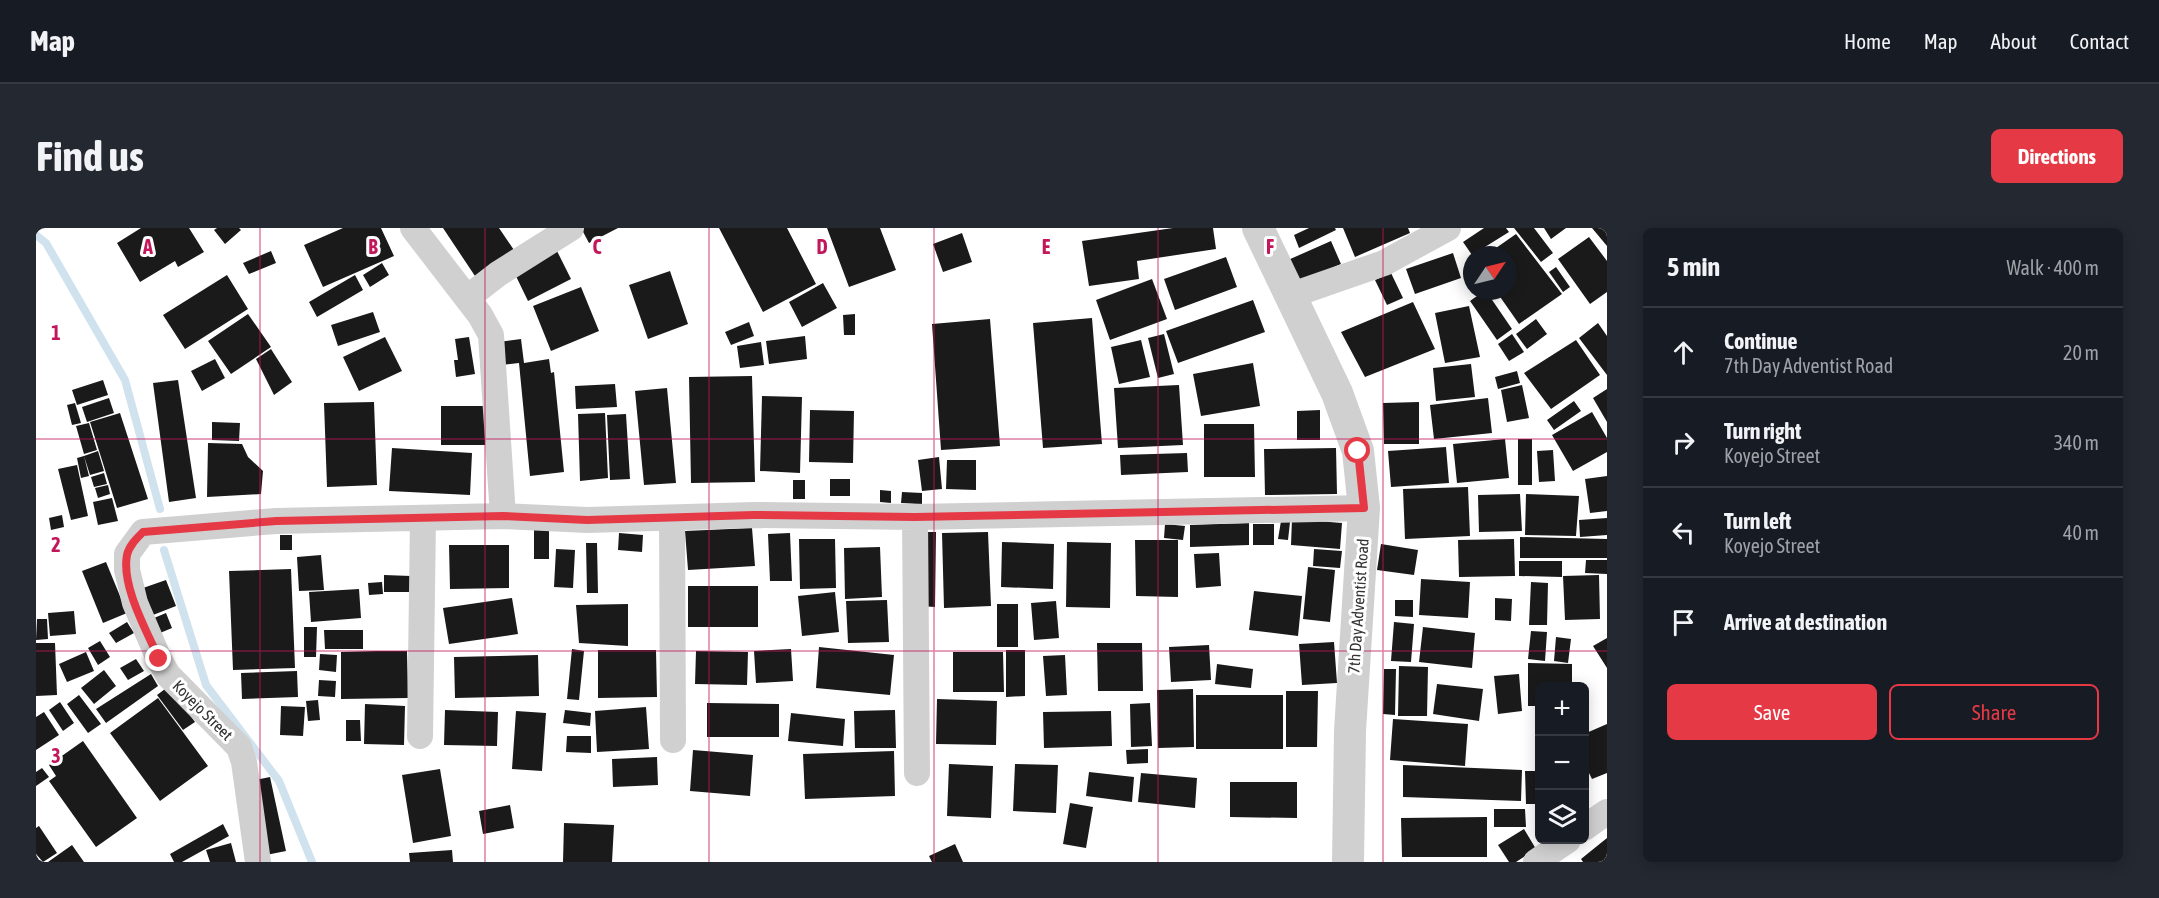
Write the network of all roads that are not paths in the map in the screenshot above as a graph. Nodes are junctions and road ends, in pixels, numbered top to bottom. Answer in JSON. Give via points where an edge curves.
{"nodes":[{"id":1,"x":413,"y":228,"type":"edge"},
{"id":2,"x":571,"y":228,"type":"edge"},
{"id":3,"x":1258,"y":228,"type":"edge"},
{"id":4,"x":1448,"y":228,"type":"edge"},
{"id":5,"x":1292,"y":295,"type":"junction"},
{"id":6,"x":468,"y":298,"type":"junction"},
{"id":7,"x":1364,"y":508,"type":"junction"},
{"id":8,"x":503,"y":516,"type":"junction"},
{"id":9,"x":915,"y":517,"type":"junction"},
{"id":10,"x":423,"y":518,"type":"junction"},
{"id":11,"x":672,"y":518,"type":"junction"},
{"id":12,"x":420,"y":736,"type":"dead end"},
{"id":13,"x":673,"y":740,"type":"dead end"},
{"id":14,"x":916,"y":773,"type":"dead end"},
{"id":15,"x":1607,"y":812,"type":"edge"},
{"id":16,"x":1589,"y":825,"type":"edge"},
{"id":17,"x":1562,"y":844,"type":"edge"},
{"id":18,"x":258,"y":862,"type":"edge"},
{"id":19,"x":1348,"y":862,"type":"edge"},
{"id":20,"x":1536,"y":862,"type":"edge"}],
"edges":[{"from":1,"to":6,"type":"street"},
{"from":2,"to":6,"type":"street"},
{"from":3,"to":5,"type":"street","name":"7th Day Adventist Road"},
{"from":4,"to":5,"type":"street","via":[[1384,263]]},
{"from":5,"to":7,"type":"street","name":"7th Day Adventist Road","via":[[1337,393],[1358,451]]},
{"from":6,"to":8,"type":"street","via":[[491,335]]},
{"from":7,"to":9,"type":"street","name":"Koyejo Street"},
{"from":7,"to":19,"type":"street","name":"7th Day Adventist Road","via":[[1350,731]]},
{"from":8,"to":10,"type":"street","name":"Koyejo Street"},
{"from":8,"to":11,"type":"street","name":"Koyejo Street","via":[[587,520]]},
{"from":9,"to":11,"type":"street","name":"Koyejo Street"},
{"from":9,"to":14,"type":"street"},
{"from":10,"to":12,"type":"street"},
{"from":10,"to":18,"type":"street","name":"Koyejo Street","via":[[276,521],[143,532],[128,554],[127,570],[135,603],[168,675],[239,747]]},
{"from":11,"to":13,"type":"street"},
{"from":15,"to":16,"type":"street"},
{"from":17,"to":20,"type":"street"}]}
